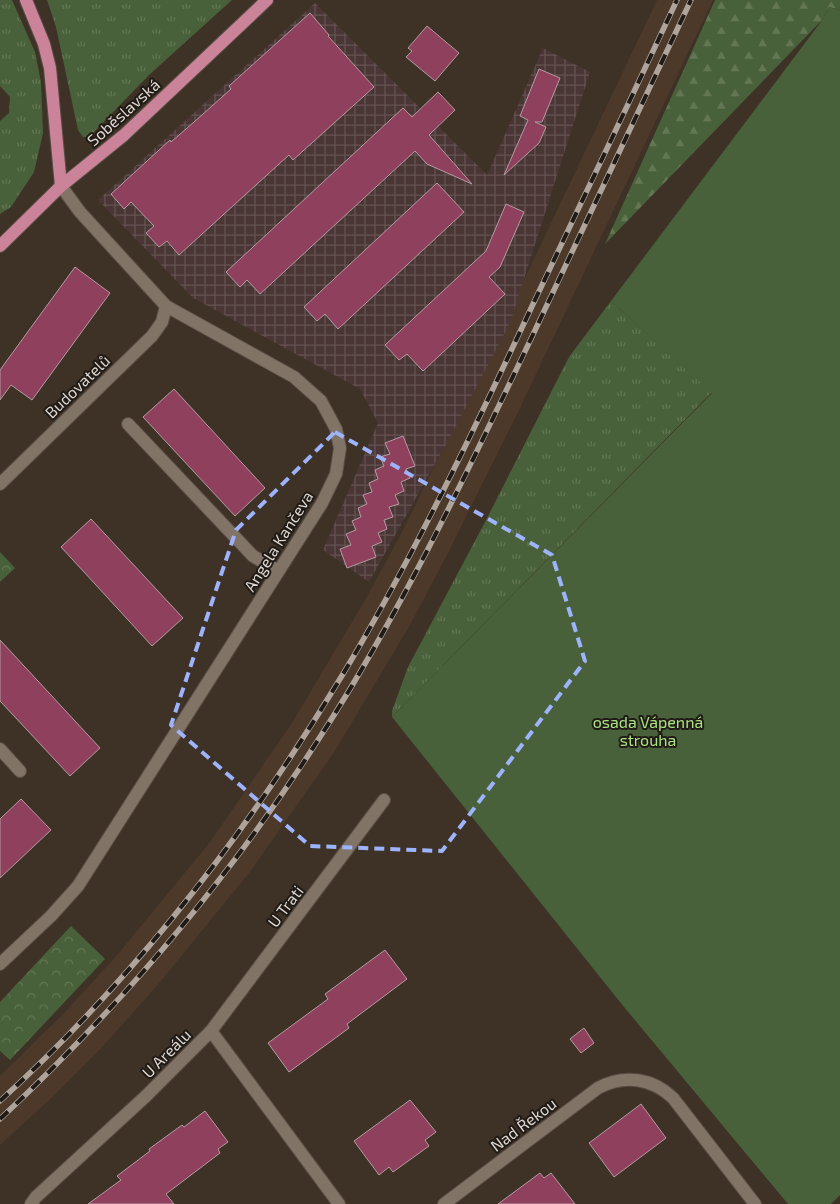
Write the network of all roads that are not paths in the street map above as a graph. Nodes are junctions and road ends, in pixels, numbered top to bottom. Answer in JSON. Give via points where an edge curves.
{"nodes":[{"id":1,"x":26,"y":0,"type":"edge"},
{"id":2,"x":267,"y":0,"type":"edge"},
{"id":3,"x":60,"y":186,"type":"junction"},
{"id":4,"x":0,"y":246,"type":"edge"},
{"id":5,"x":166,"y":306,"type":"junction"},
{"id":6,"x":128,"y":424,"type":"dead end"},
{"id":7,"x":0,"y":484,"type":"edge"},
{"id":8,"x":278,"y":571,"type":"junction"},
{"id":9,"x":0,"y":749,"type":"edge"},
{"id":10,"x":20,"y":771,"type":"dead end"},
{"id":11,"x":384,"y":800,"type":"dead end"},
{"id":12,"x":0,"y":964,"type":"edge"},
{"id":13,"x":211,"y":1031,"type":"junction"},
{"id":14,"x":31,"y":1204,"type":"edge"},
{"id":15,"x":339,"y":1204,"type":"edge"},
{"id":16,"x":444,"y":1204,"type":"edge"},
{"id":17,"x":755,"y":1204,"type":"edge"}],
"edges":[{"from":1,"to":3,"type":"main road","via":[[50,68]]},
{"from":2,"to":3,"type":"main road","name":"Soběslavská","via":[[124,135]]},
{"from":3,"to":4,"type":"main road","name":"Soběslavská"},
{"from":3,"to":5,"type":"street","name":"Angela Kančeva"},
{"from":5,"to":7,"type":"street","name":"Budovatelů","via":[[162,322],[152,336]]},
{"from":5,"to":8,"type":"street","name":"Angela Kančeva","via":[[294,378],[321,401],[332,419],[339,440],[336,474],[322,503]]},
{"from":6,"to":8,"type":"street","via":[[253,556]]},
{"from":8,"to":12,"type":"street","name":"Angela Kančeva","via":[[78,886]]},
{"from":9,"to":10,"type":"street"},
{"from":11,"to":13,"type":"street","name":"U Trati"},
{"from":13,"to":14,"type":"street","name":"U Areálu"},
{"from":13,"to":15,"type":"street","name":"U Areálu"},
{"from":16,"to":17,"type":"street","name":"Nad Řekou","via":[[598,1088],[625,1080],[639,1080],[663,1088]]}]}
